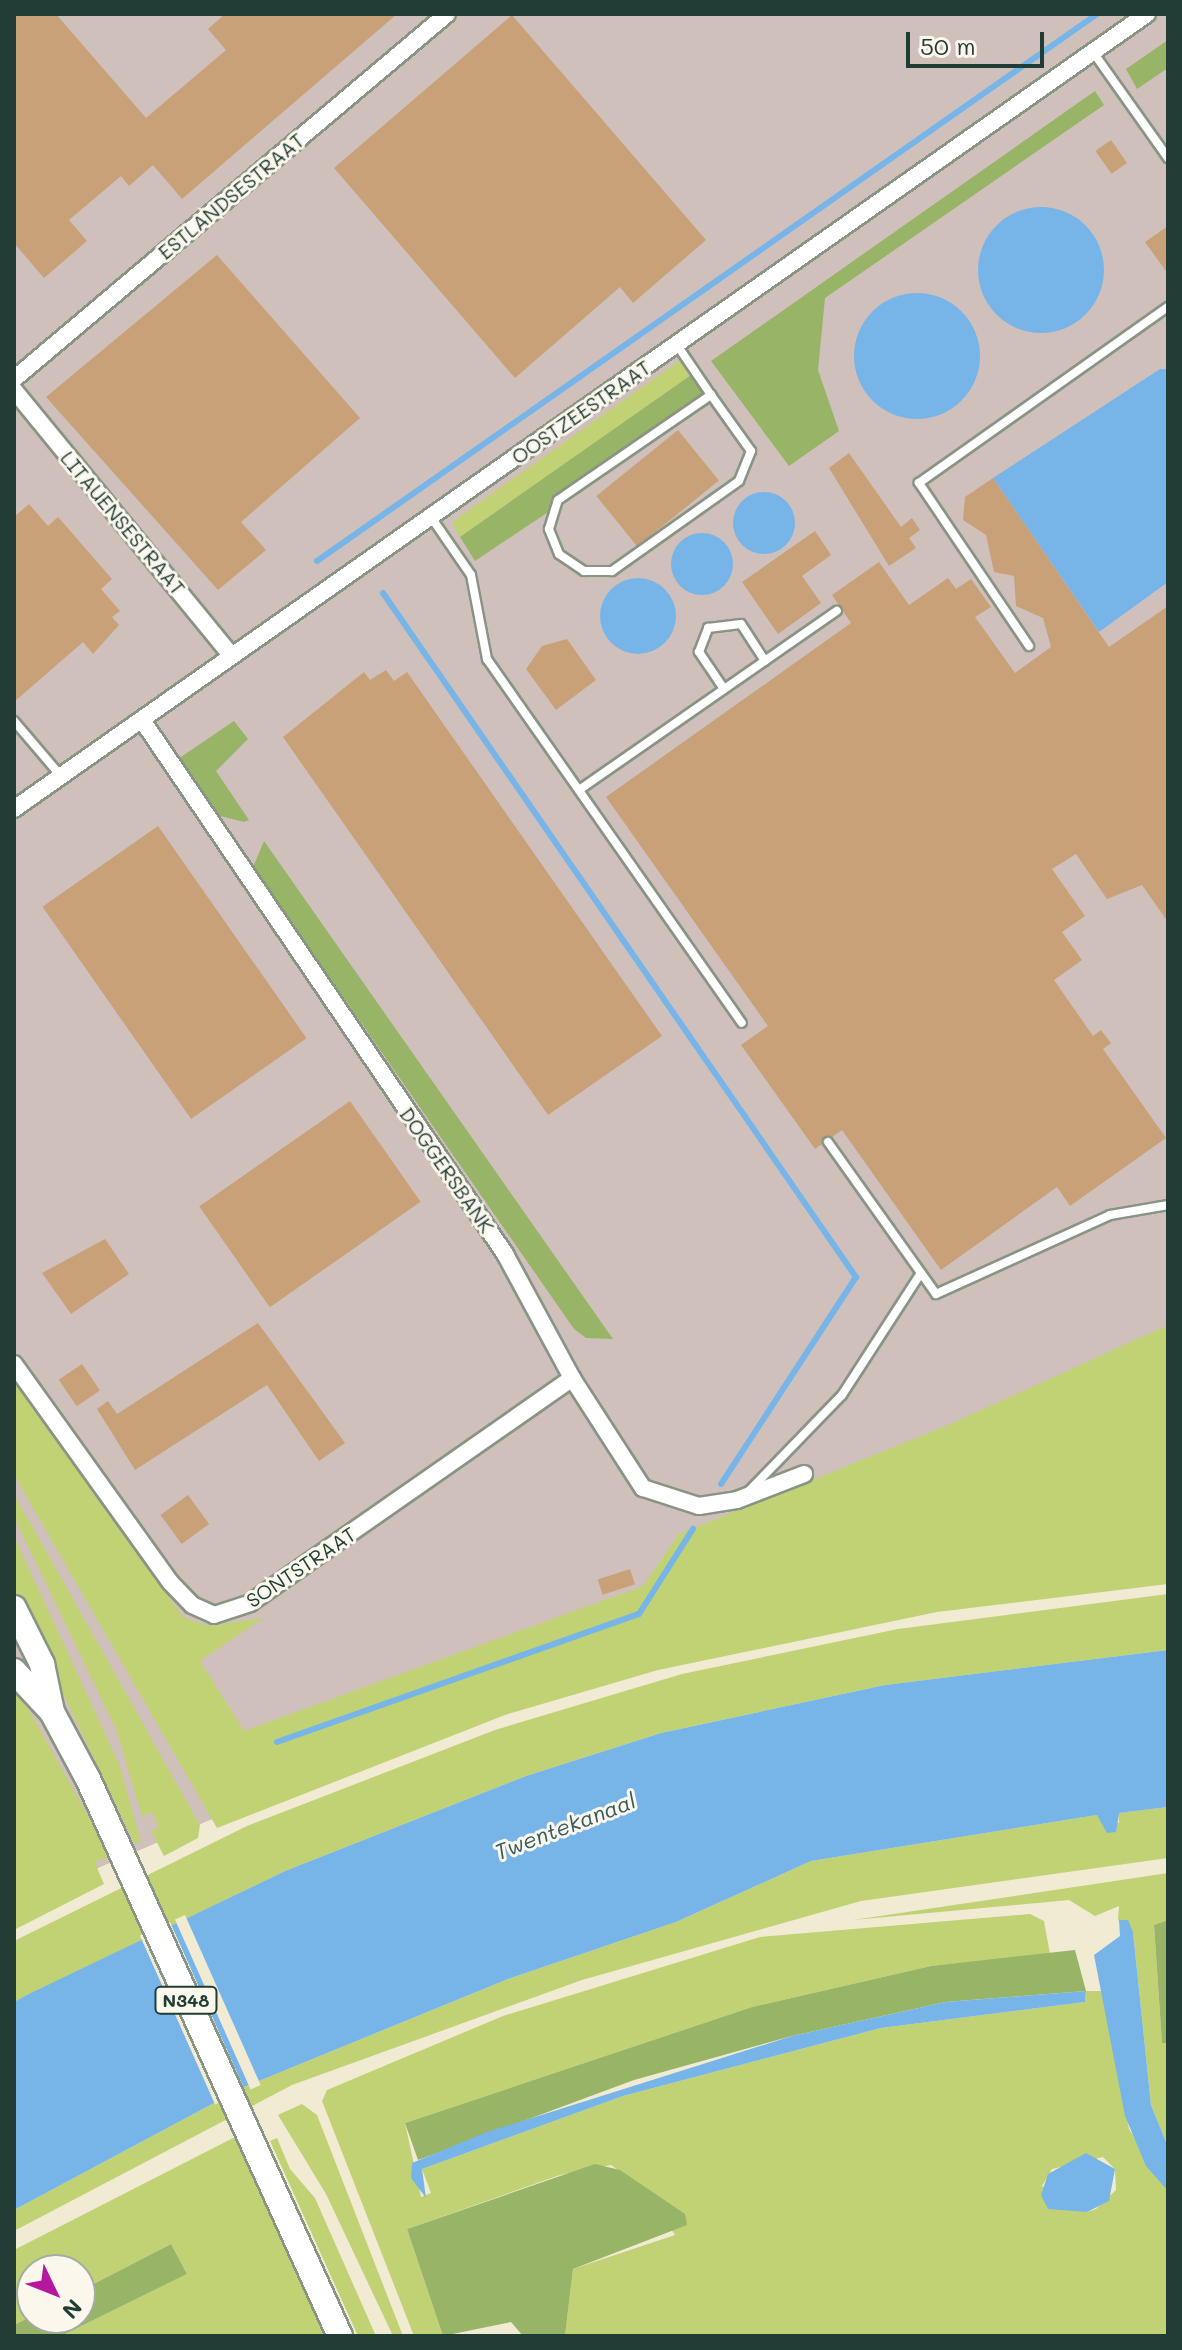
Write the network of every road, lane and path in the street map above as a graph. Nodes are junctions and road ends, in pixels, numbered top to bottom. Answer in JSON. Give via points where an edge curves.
{"nodes":[{"id":1,"x":447,"y":14,"type":"edge"},
{"id":2,"x":1147,"y":14,"type":"edge"},
{"id":3,"x":1093,"y":52,"type":"junction"},
{"id":4,"x":1168,"y":158,"type":"edge"},
{"id":5,"x":1168,"y":307,"type":"edge"},
{"id":6,"x":677,"y":344,"type":"junction"},
{"id":7,"x":14,"y":379,"type":"edge"},
{"id":8,"x":14,"y":390,"type":"edge"},
{"id":9,"x":711,"y":395,"type":"junction"},
{"id":10,"x":431,"y":517,"type":"junction"},
{"id":11,"x":837,"y":611,"type":"dead end"},
{"id":12,"x":1029,"y":646,"type":"dead end"},
{"id":13,"x":231,"y":655,"type":"junction"},
{"id":14,"x":765,"y":661,"type":"junction"},
{"id":15,"x":724,"y":689,"type":"junction"},
{"id":16,"x":142,"y":720,"type":"junction"},
{"id":17,"x":14,"y":721,"type":"edge"},
{"id":18,"x":61,"y":776,"type":"junction"},
{"id":19,"x":579,"y":790,"type":"junction"},
{"id":20,"x":14,"y":809,"type":"edge"},
{"id":21,"x":742,"y":1023,"type":"dead end"},
{"id":22,"x":828,"y":1142,"type":"dead end"},
{"id":23,"x":1168,"y":1205,"type":"edge"},
{"id":24,"x":921,"y":1273,"type":"junction"},
{"id":25,"x":14,"y":1364,"type":"edge"},
{"id":26,"x":572,"y":1378,"type":"junction"},
{"id":27,"x":804,"y":1474,"type":"dead end"},
{"id":28,"x":737,"y":1500,"type":"junction"},
{"id":29,"x":14,"y":1608,"type":"edge"},
{"id":30,"x":14,"y":1671,"type":"edge"},
{"id":31,"x":52,"y":1712,"type":"junction"},
{"id":32,"x":340,"y":2336,"type":"edge"}],
"edges":[{"from":1,"to":7,"type":"street","name":"ESTLANDSESTRAAT"},
{"from":2,"to":3,"type":"street","name":"OOSTZEESTRAAT"},
{"from":3,"to":4,"type":"lane"},
{"from":3,"to":6,"type":"street","name":"OOSTZEESTRAAT"},
{"from":5,"to":12,"type":"lane","via":[[919,483]]},
{"from":6,"to":9,"type":"lane"},
{"from":6,"to":10,"type":"street","name":"OOSTZEESTRAAT"},
{"from":8,"to":13,"type":"street","name":"LITAUENSESTRAAT"},
{"from":9,"to":9,"type":"lane","via":[[558,500],[549,529],[559,554],[584,571],[612,571],[739,481],[751,451]]},
{"from":10,"to":13,"type":"street","name":"OOSTZEESTRAAT"},
{"from":10,"to":19,"type":"lane","via":[[471,575],[487,659]]},
{"from":11,"to":14,"type":"lane"},
{"from":13,"to":16,"type":"street","name":"OOSTZEESTRAAT"},
{"from":14,"to":15,"type":"lane"},
{"from":14,"to":15,"type":"lane","via":[[741,624],[708,628],[699,652]]},
{"from":15,"to":19,"type":"lane"},
{"from":16,"to":18,"type":"street","name":"OOSTZEESTRAAT"},
{"from":16,"to":26,"type":"street","name":"DOGGERSBANK","via":[[505,1254]]},
{"from":17,"to":18,"type":"lane"},
{"from":18,"to":20,"type":"street","name":"OOSTZEESTRAAT"},
{"from":19,"to":21,"type":"lane"},
{"from":22,"to":24,"type":"lane"},
{"from":23,"to":24,"type":"lane","via":[[1110,1215],[936,1294]]},
{"from":24,"to":28,"type":"lane","via":[[842,1395]]},
{"from":25,"to":26,"type":"street","name":"SONTSTRAAT","via":[[170,1582],[192,1605],[214,1615],[250,1603]]},
{"from":26,"to":28,"type":"street","name":"DOGGERSBANK","via":[[643,1488],[699,1506]]},
{"from":27,"to":28,"type":"street","name":"DOGGERSBANK"},
{"from":29,"to":31,"type":"main road","number":"N348","via":[[42,1664]]},
{"from":30,"to":31,"type":"main road","number":"N348"},
{"from":31,"to":32,"type":"main road","number":"N348"}]}
